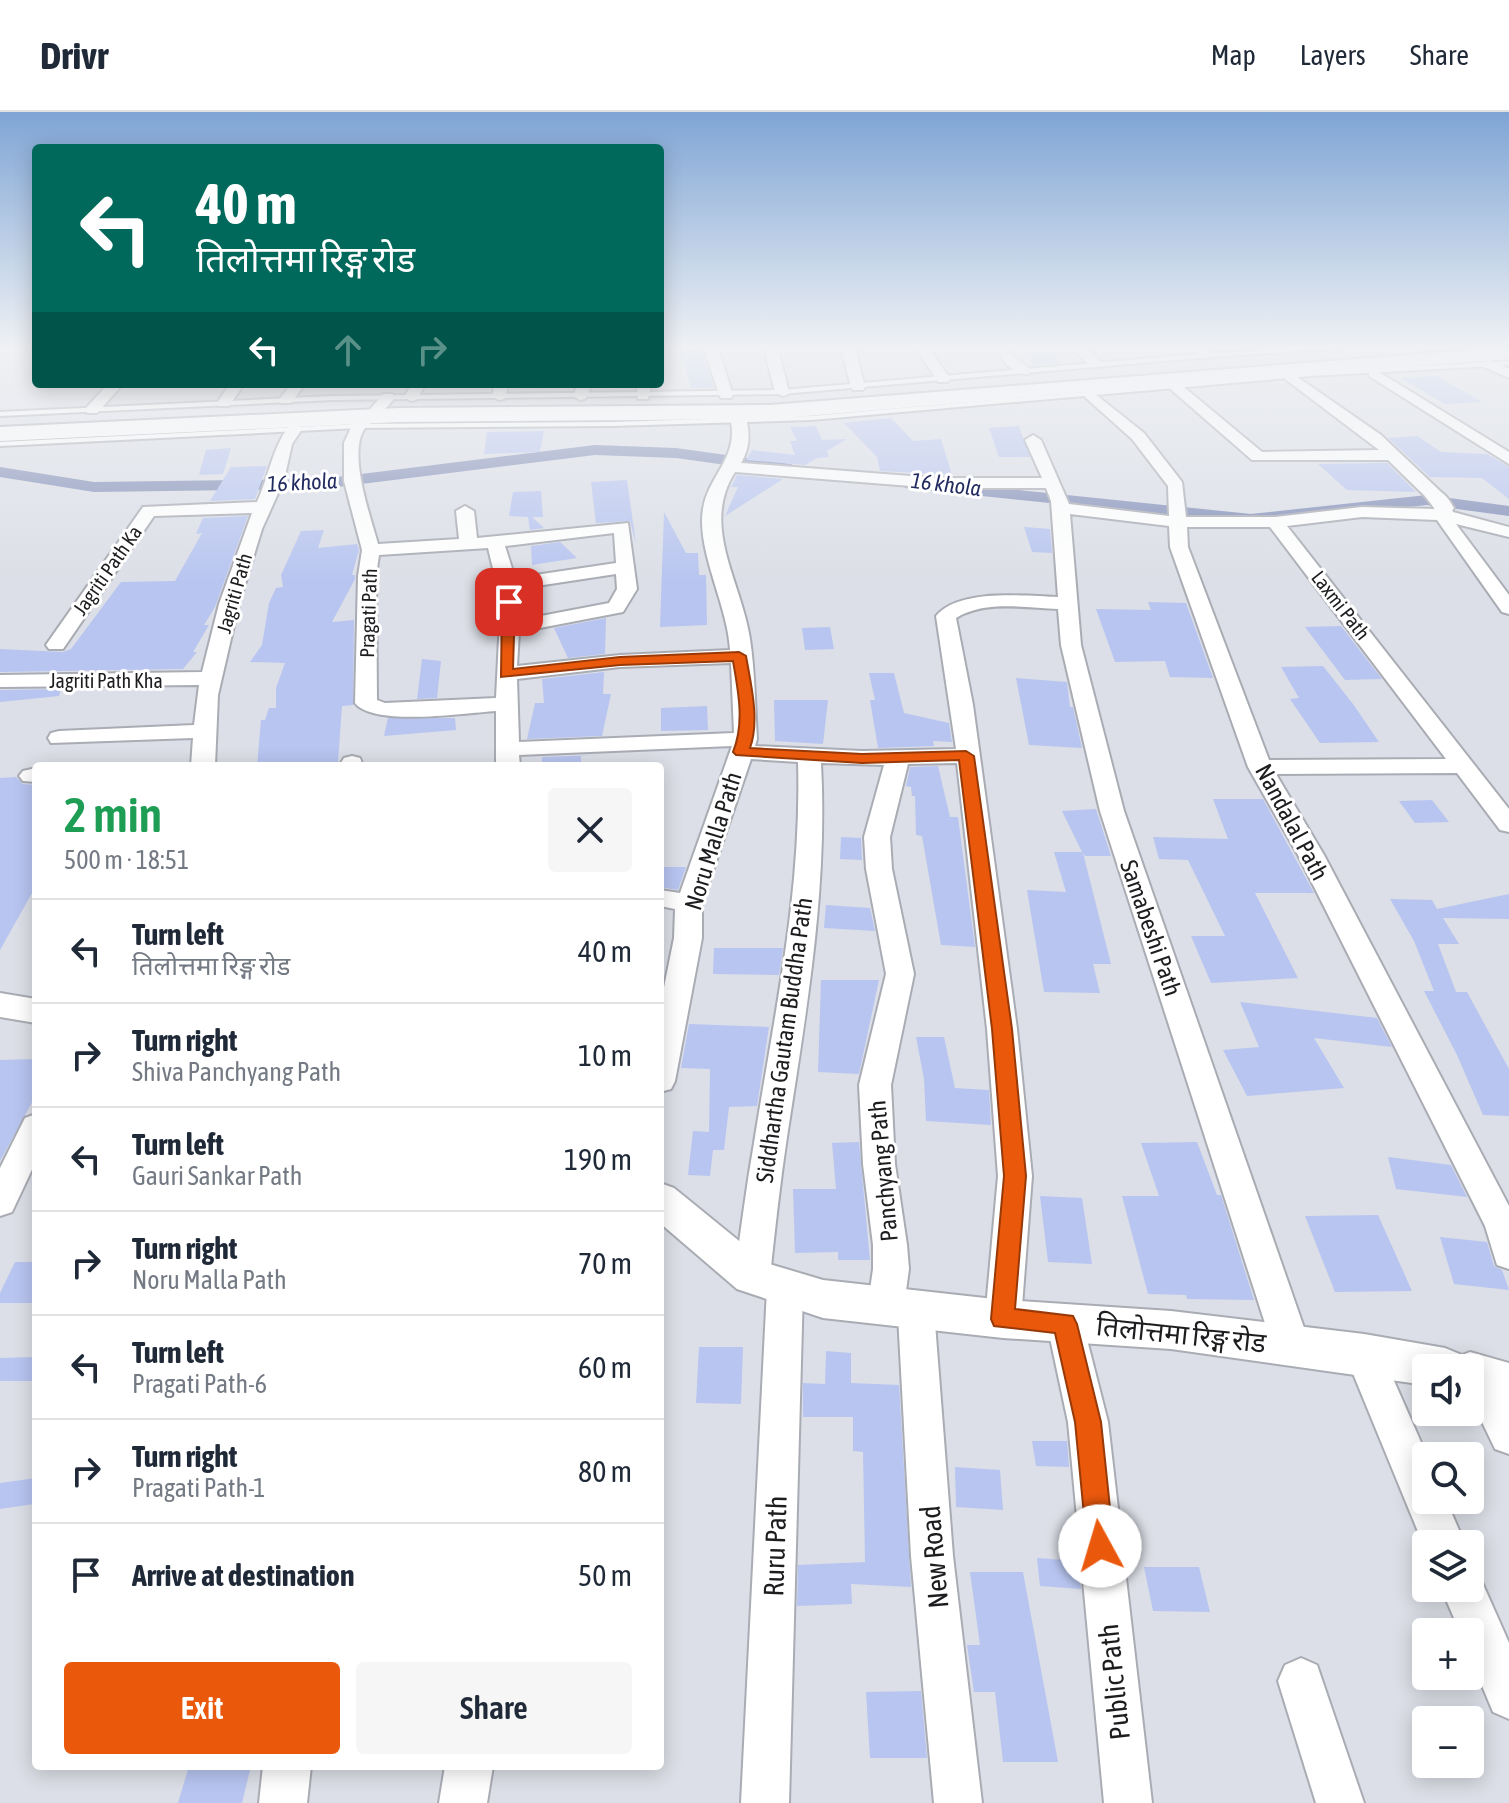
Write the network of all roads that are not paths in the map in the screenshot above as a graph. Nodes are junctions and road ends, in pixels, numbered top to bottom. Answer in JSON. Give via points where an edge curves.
{"nodes":[{"id":1,"x":31,"y":424,"type":"edge"},
{"id":2,"x":172,"y":424,"type":"edge"},
{"id":3,"x":318,"y":424,"type":"edge"},
{"id":4,"x":366,"y":424,"type":"edge"},
{"id":5,"x":739,"y":424,"type":"edge"},
{"id":6,"x":1124,"y":424,"type":"edge"},
{"id":7,"x":1219,"y":424,"type":"edge"},
{"id":8,"x":1353,"y":424,"type":"edge"},
{"id":9,"x":1455,"y":424,"type":"edge"},
{"id":10,"x":0,"y":425,"type":"edge"},
{"id":11,"x":294,"y":429,"type":"junction"},
{"id":12,"x":0,"y":434,"type":"edge"},
{"id":13,"x":1033,"y":440,"type":"dead end"},
{"id":14,"x":0,"y":444,"type":"edge"},
{"id":15,"x":1477,"y":454,"type":"dead end"},
{"id":16,"x":1394,"y":455,"type":"junction"},
{"id":17,"x":1507,"y":457,"type":"edge"},
{"id":18,"x":733,"y":467,"type":"junction"},
{"id":19,"x":157,"y":492,"type":"dead end"},
{"id":20,"x":1057,"y":497,"type":"junction"},
{"id":21,"x":1441,"y":506,"type":"junction"},
{"id":22,"x":263,"y":507,"type":"junction"},
{"id":23,"x":149,"y":511,"type":"junction"},
{"id":24,"x":465,"y":511,"type":"dead end"},
{"id":25,"x":1176,"y":522,"type":"junction"},
{"id":26,"x":1275,"y":522,"type":"junction"},
{"id":27,"x":1509,"y":532,"type":"edge"},
{"id":28,"x":495,"y":542,"type":"junction"},
{"id":29,"x":469,"y":544,"type":"junction"},
{"id":30,"x":371,"y":550,"type":"junction"},
{"id":31,"x":624,"y":567,"type":"junction"},
{"id":32,"x":507,"y":585,"type":"junction"},
{"id":33,"x":1068,"y":603,"type":"junction"},
{"id":34,"x":1509,"y":608,"type":"edge"},
{"id":35,"x":510,"y":628,"type":"junction"},
{"id":36,"x":56,"y":645,"type":"dead end"},
{"id":37,"x":739,"y":656,"type":"junction"},
{"id":38,"x":506,"y":674,"type":"junction"},
{"id":39,"x":211,"y":678,"type":"junction"},
{"id":40,"x":0,"y":681,"type":"edge"},
{"id":41,"x":507,"y":704,"type":"junction"},
{"id":42,"x":205,"y":731,"type":"junction"},
{"id":43,"x":59,"y":738,"type":"dead end"},
{"id":44,"x":743,"y":746,"type":"junction"},
{"id":45,"x":809,"y":756,"type":"junction"},
{"id":46,"x":898,"y":756,"type":"junction"},
{"id":47,"x":966,"y":756,"type":"junction"},
{"id":48,"x":507,"y":757,"type":"edge"},
{"id":49,"x":203,"y":762,"type":"edge"},
{"id":50,"x":1462,"y":766,"type":"junction"},
{"id":51,"x":1260,"y":767,"type":"junction"},
{"id":52,"x":1509,"y":825,"type":"edge"},
{"id":53,"x":664,"y":899,"type":"edge"},
{"id":54,"x":689,"y":903,"type":"junction"},
{"id":55,"x":668,"y":999,"type":"edge"},
{"id":56,"x":0,"y":1005,"type":"edge"},
{"id":57,"x":32,"y":1010,"type":"edge"},
{"id":58,"x":664,"y":1040,"type":"edge"},
{"id":59,"x":32,"y":1135,"type":"edge"},
{"id":60,"x":0,"y":1203,"type":"edge"},
{"id":61,"x":664,"y":1206,"type":"edge"},
{"id":62,"x":1509,"y":1255,"type":"edge"},
{"id":63,"x":768,"y":1283,"type":"junction"},
{"id":64,"x":901,"y":1307,"type":"junction"},
{"id":65,"x":1003,"y":1319,"type":"junction"},
{"id":66,"x":1065,"y":1324,"type":"junction"},
{"id":67,"x":1291,"y":1345,"type":"junction"},
{"id":68,"x":1364,"y":1354,"type":"junction"},
{"id":69,"x":1412,"y":1363,"type":"edge"},
{"id":70,"x":1484,"y":1389,"type":"edge"},
{"id":71,"x":1509,"y":1436,"type":"edge"},
{"id":72,"x":1438,"y":1530,"type":"edge"},
{"id":73,"x":1469,"y":1602,"type":"edge"},
{"id":74,"x":1301,"y":1681,"type":"dead end"},
{"id":75,"x":1509,"y":1696,"type":"edge"},
{"id":76,"x":287,"y":1770,"type":"edge"},
{"id":77,"x":468,"y":1770,"type":"edge"},
{"id":78,"x":283,"y":1803,"type":"edge"},
{"id":79,"x":463,"y":1803,"type":"edge"},
{"id":80,"x":765,"y":1803,"type":"edge"},
{"id":81,"x":958,"y":1803,"type":"edge"},
{"id":82,"x":1128,"y":1803,"type":"edge"},
{"id":83,"x":1340,"y":1803,"type":"edge"}],
"edges":[{"from":1,"to":10,"type":"highway"},
{"from":2,"to":12,"type":"highway"},
{"from":3,"to":11,"type":"lane"},
{"from":4,"to":30,"type":"street","name":"Pragati Path","via":[[352,443],[352,481]]},
{"from":5,"to":18,"type":"street","name":"Noru Malla Path","via":[[742,436]]},
{"from":6,"to":25,"type":"street","name":"Nandalal Path","via":[[1176,486]]},
{"from":7,"to":16,"type":"street","via":[[1258,457]]},
{"from":8,"to":16,"type":"street"},
{"from":9,"to":17,"type":"street"},
{"from":11,"to":14,"type":"lane"},
{"from":11,"to":22,"type":"street","name":"Jagriti Path"},
{"from":13,"to":20,"type":"street","name":"Samabeshi Path"},
{"from":15,"to":17,"type":"street"},
{"from":16,"to":21,"type":"street"},
{"from":18,"to":20,"type":"street"},
{"from":18,"to":37,"type":"street","name":"Noru Malla Path","via":[[718,487],[710,524],[740,638]]},
{"from":19,"to":23,"type":"street"},
{"from":20,"to":25,"type":"street"},
{"from":20,"to":33,"type":"street","name":"Samabeshi Path"},
{"from":21,"to":26,"type":"street"},
{"from":21,"to":27,"type":"street"},
{"from":21,"to":34,"type":"street","via":[[1448,525]]},
{"from":22,"to":23,"type":"street","name":"Jagriti Path Ka"},
{"from":22,"to":39,"type":"street","name":"Jagriti Path","via":[[229,604]]},
{"from":23,"to":36,"type":"street","name":"Jagriti Path Ka"},
{"from":24,"to":29,"type":"street"},
{"from":25,"to":26,"type":"street"},
{"from":25,"to":51,"type":"street","name":"Nandalal Path","via":[[1179,547]]},
{"from":26,"to":50,"type":"street","name":"Laxmi Path"},
{"from":28,"to":29,"type":"street"},
{"from":28,"to":31,"type":"street","via":[[622,527]]},
{"from":28,"to":32,"type":"street"},
{"from":29,"to":30,"type":"street"},
{"from":30,"to":41,"type":"street","name":"Pragati Path","via":[[366,703],[382,710]]},
{"from":31,"to":32,"type":"street"},
{"from":31,"to":35,"type":"street","via":[[627,589],[616,608]]},
{"from":32,"to":35,"type":"street"},
{"from":33,"to":47,"type":"street","via":[[957,606],[946,616]]},
{"from":33,"to":67,"type":"street","name":"Samabeshi Path","via":[[1071,645],[1112,811]]},
{"from":35,"to":38,"type":"street"},
{"from":37,"to":38,"type":"street","via":[[620,661]]},
{"from":37,"to":44,"type":"street","name":"Noru Malla Path","via":[[746,703]]},
{"from":38,"to":41,"type":"street"},
{"from":39,"to":40,"type":"street","name":"Jagriti Path Kha"},
{"from":39,"to":42,"type":"street","name":"Jagriti Path"},
{"from":41,"to":48,"type":"street"},
{"from":42,"to":43,"type":"street"},
{"from":42,"to":49,"type":"street","name":"Jagriti Path"},
{"from":44,"to":45,"type":"street"},
{"from":44,"to":48,"type":"street"},
{"from":44,"to":54,"type":"street","name":"Noru Malla Path"},
{"from":45,"to":46,"type":"street"},
{"from":45,"to":63,"type":"street","name":"Siddhartha Gautam Buddha Path","via":[[812,821],[798,979],[770,1142]]},
{"from":46,"to":47,"type":"street"},
{"from":46,"to":64,"type":"street","name":"Panchyang Path","via":[[877,837],[900,974],[875,1085],[880,1175]]},
{"from":47,"to":65,"type":"street","via":[[1002,1029],[1015,1176]]},
{"from":50,"to":51,"type":"street"},
{"from":50,"to":52,"type":"street","name":"Laxmi Path"},
{"from":51,"to":62,"type":"street","name":"Nandalal Path","via":[[1311,855],[1502,1226]]},
{"from":53,"to":54,"type":"street"},
{"from":54,"to":55,"type":"street","name":"Noru Malla Path","via":[[688,938]]},
{"from":55,"to":58,"type":"street","name":"Noru Malla Path"},
{"from":56,"to":57,"type":"street"},
{"from":59,"to":60,"type":"street"},
{"from":61,"to":63,"type":"street","name":"तिलोत्तमा रिङ्ग रोड"},
{"from":63,"to":64,"type":"street","name":"तिलोत्तमा रिङ्ग रोड","via":[[823,1299]]},
{"from":63,"to":80,"type":"street","name":"Ruru Path"},
{"from":64,"to":65,"type":"street","name":"तिलोत्तमा रिङ्ग रोड"},
{"from":64,"to":81,"type":"street","name":"New Road"},
{"from":65,"to":66,"type":"street","name":"तिलोत्तमा रिङ्ग रोड"},
{"from":66,"to":67,"type":"street","name":"तिलोत्तमा रिङ्ग रोड"},
{"from":66,"to":82,"type":"street","name":"Public Path","via":[[1088,1422]]},
{"from":67,"to":68,"type":"street","name":"तिलोत्तमा रिङ्ग रोड"},
{"from":68,"to":69,"type":"street","name":"तिलोत्तमा रिङ्ग रोड"},
{"from":68,"to":72,"type":"street"},
{"from":70,"to":71,"type":"street"},
{"from":73,"to":75,"type":"street"},
{"from":74,"to":83,"type":"street"},
{"from":76,"to":78,"type":"street"},
{"from":77,"to":79,"type":"street"}]}
